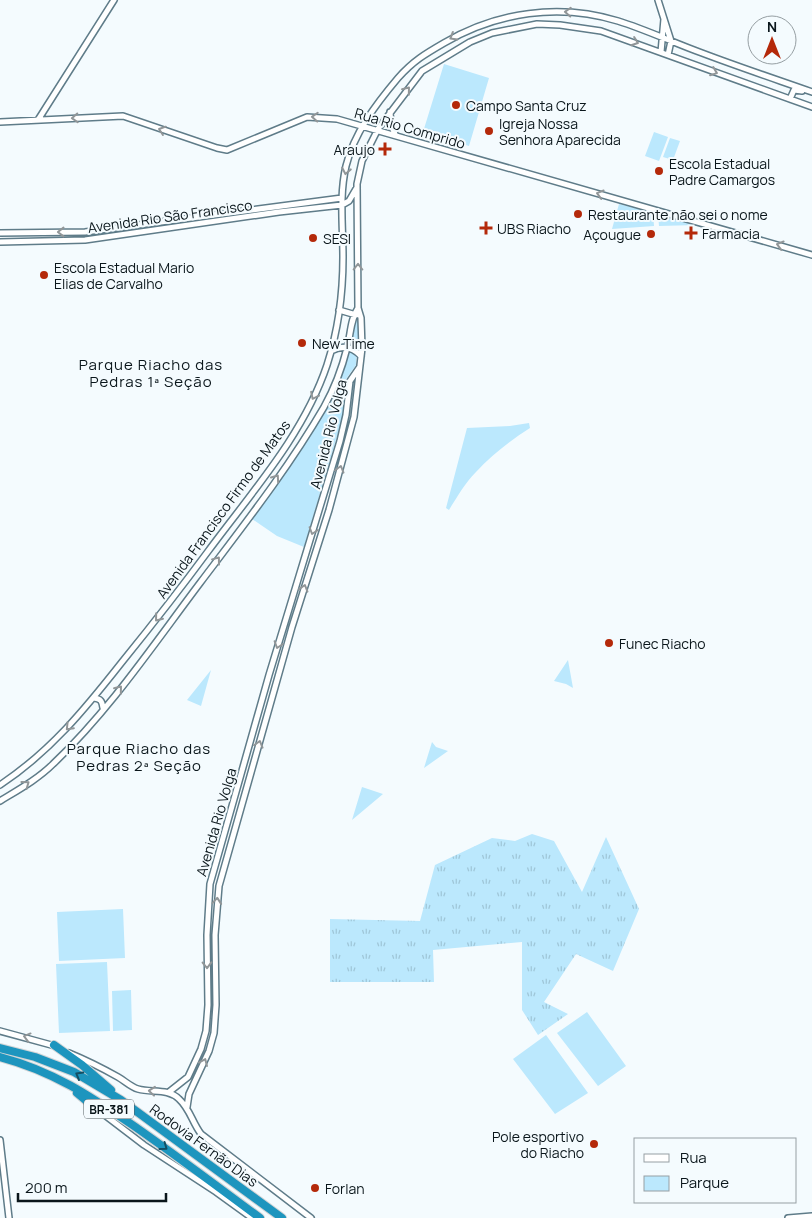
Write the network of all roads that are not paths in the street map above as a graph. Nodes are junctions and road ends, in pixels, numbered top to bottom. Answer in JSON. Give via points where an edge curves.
{"nodes":[{"id":1,"x":114,"y":0,"type":"edge"},
{"id":2,"x":658,"y":0,"type":"edge"},
{"id":3,"x":665,"y":16,"type":"junction"},
{"id":4,"x":661,"y":37,"type":"junction"},
{"id":5,"x":671,"y":41,"type":"junction"},
{"id":6,"x":661,"y":52,"type":"junction"},
{"id":7,"x":421,"y":55,"type":"junction"},
{"id":8,"x":668,"y":55,"type":"junction"},
{"id":9,"x":422,"y":71,"type":"junction"},
{"id":10,"x":812,"y":92,"type":"edge"},
{"id":11,"x":790,"y":99,"type":"junction"},
{"id":12,"x":812,"y":107,"type":"edge"},
{"id":13,"x":390,"y":112,"type":"junction"},
{"id":14,"x":38,"y":120,"type":"junction"},
{"id":15,"x":0,"y":122,"type":"edge"},
{"id":16,"x":363,"y":125,"type":"junction"},
{"id":17,"x":378,"y":129,"type":"junction"},
{"id":18,"x":396,"y":135,"type":"junction"},
{"id":19,"x":358,"y":184,"type":"junction"},
{"id":20,"x":342,"y":198,"type":"junction"},
{"id":21,"x":342,"y":205,"type":"junction"},
{"id":22,"x":0,"y":233,"type":"edge"},
{"id":23,"x":0,"y":242,"type":"edge"},
{"id":24,"x":812,"y":255,"type":"edge"},
{"id":25,"x":358,"y":308,"type":"junction"},
{"id":26,"x":339,"y":310,"type":"junction"},
{"id":27,"x":354,"y":314,"type":"junction"},
{"id":28,"x":361,"y":318,"type":"junction"},
{"id":29,"x":348,"y":347,"type":"junction"},
{"id":30,"x":331,"y":350,"type":"junction"},
{"id":31,"x":361,"y":356,"type":"junction"},
{"id":32,"x":359,"y":367,"type":"junction"},
{"id":33,"x":94,"y":698,"type":"junction"},
{"id":34,"x":103,"y":708,"type":"junction"},
{"id":35,"x":0,"y":785,"type":"edge"},
{"id":36,"x":0,"y":801,"type":"edge"},
{"id":37,"x":0,"y":1031,"type":"edge"},
{"id":38,"x":54,"y":1045,"type":"junction"},
{"id":39,"x":0,"y":1048,"type":"edge"},
{"id":40,"x":0,"y":1058,"type":"edge"},
{"id":41,"x":60,"y":1079,"type":"junction"},
{"id":42,"x":168,"y":1092,"type":"junction"},
{"id":43,"x":121,"y":1100,"type":"junction"},
{"id":44,"x":89,"y":1103,"type":"joint"},
{"id":45,"x":187,"y":1107,"type":"junction"},
{"id":46,"x":0,"y":1140,"type":"edge"},
{"id":47,"x":254,"y":1197,"type":"junction"},
{"id":48,"x":812,"y":1216,"type":"edge"},
{"id":49,"x":9,"y":1218,"type":"edge"},
{"id":50,"x":252,"y":1218,"type":"edge"},
{"id":51,"x":260,"y":1218,"type":"edge"},
{"id":52,"x":282,"y":1218,"type":"edge"},
{"id":53,"x":291,"y":1218,"type":"edge"},
{"id":54,"x":312,"y":1218,"type":"edge"},
{"id":55,"x":788,"y":1218,"type":"edge"}],
"edges":[{"from":1,"to":14,"type":"street"},
{"from":2,"to":3,"type":"street"},
{"from":3,"to":4,"type":"street"},
{"from":3,"to":5,"type":"street"},
{"from":4,"to":5,"type":"street","name":"Avenida Francisco Firmo de Matos"},
{"from":4,"to":6,"type":"street"},
{"from":4,"to":7,"type":"street","name":"Avenida Francisco Firmo de Matos","one_way":true,"via":[[616,20],[571,12],[532,12],[462,32]]},
{"from":5,"to":8,"type":"street"},
{"from":5,"to":10,"type":"street","name":"Avenida Francisco Firmo de Matos"},
{"from":6,"to":8,"type":"street"},
{"from":9,"to":6,"type":"street","one_way":true,"via":[[470,42],[492,33],[537,24],[601,31]]},
{"from":7,"to":9,"type":"street","via":[[428,55],[431,59]]},
{"from":7,"to":16,"type":"street","name":"Avenida Francisco Firmo de Matos","via":[[390,88]]},
{"from":8,"to":11,"type":"street","one_way":true},
{"from":13,"to":9,"type":"street","one_way":true},
{"from":10,"to":11,"type":"street","via":[[794,90]]},
{"from":11,"to":12,"type":"street"},
{"from":13,"to":17,"type":"street"},
{"from":13,"to":18,"type":"street"},
{"from":14,"to":15,"type":"street","name":"Rua Rio Comprido"},
{"from":16,"to":14,"type":"street","name":"Rua Rio Comprido","one_way":true,"via":[[307,116],[227,150],[123,116]]},
{"from":16,"to":17,"type":"street","name":"Rua Rio Comprido"},
{"from":16,"to":20,"type":"street","name":"Avenida Francisco Firmo de Matos","one_way":true,"via":[[346,166]]},
{"from":17,"to":18,"type":"street","name":"Rua Rio Comprido"},
{"from":17,"to":19,"type":"street","via":[[362,161]]},
{"from":24,"to":18,"type":"street","name":"Rua Rio Comprido","one_way":true},
{"from":19,"to":21,"type":"street","via":[[354,196]]},
{"from":25,"to":19,"type":"street","one_way":true},
{"from":20,"to":21,"type":"street","name":"Avenida Francisco Firmo de Matos"},
{"from":20,"to":22,"type":"street","name":"Avenida Rio São Francisco","one_way":true,"via":[[85,232]]},
{"from":21,"to":23,"type":"street","name":"Avenida Rio São Francisco","via":[[85,240]]},
{"from":21,"to":26,"type":"street","name":"Avenida Francisco Firmo de Matos","via":[[343,260]]},
{"from":25,"to":27,"type":"street","name":"Avenida Francisco Firmo de Matos"},
{"from":25,"to":28,"type":"street"},
{"from":26,"to":27,"type":"street"},
{"from":26,"to":30,"type":"street","name":"Avenida Francisco Firmo de Matos"},
{"from":27,"to":28,"type":"street"},
{"from":27,"to":29,"type":"street","name":"Avenida Francisco Firmo de Matos"},
{"from":28,"to":31,"type":"street"},
{"from":29,"to":30,"type":"street"},
{"from":29,"to":31,"type":"street"},
{"from":34,"to":29,"type":"street","name":"Avenida Francisco Firmo de Matos","one_way":true,"via":[[302,442],[325,406]]},
{"from":30,"to":33,"type":"street","name":"Avenida Francisco Firmo de Matos","one_way":true,"via":[[313,399],[278,458]]},
{"from":31,"to":32,"type":"street"},
{"from":32,"to":42,"type":"street","name":"Avenida Rio Volga","one_way":true,"via":[[350,381],[340,441],[269,674],[210,884],[206,1031],[188,1077]]},
{"from":45,"to":32,"type":"street","name":"Avenida Rio Volga","one_way":true,"via":[[189,1094],[209,1052],[214,1033],[215,926],[219,886],[347,443],[354,416]]},
{"from":33,"to":34,"type":"street","via":[[102,702]]},
{"from":33,"to":35,"type":"street","name":"Avenida Francisco Firmo de Matos","one_way":true,"via":[[72,725],[42,753]]},
{"from":36,"to":34,"type":"street","name":"Avenida Francisco Firmo de Matos","one_way":true,"via":[[52,766]]},
{"from":38,"to":37,"type":"street","name":"Rodovia Fernão Dias","number":"BR-381","one_way":true},
{"from":42,"to":38,"type":"street","name":"Rodovia Fernão Dias","number":"BR-381","one_way":true,"via":[[137,1089]]},
{"from":38,"to":43,"type":"highway"},
{"from":43,"to":39,"type":"highway","name":"Rodovia Fernão Dias","number":"BR-381","one_way":true,"via":[[74,1072]]},
{"from":40,"to":41,"type":"highway","name":"Rodovia Fernão Dias","number":"BR-381","via":[[26,1064]]},
{"from":41,"to":44,"type":"highway"},
{"from":41,"to":51,"type":"highway","name":"Rodovia Fernão Dias","number":"BR-381","one_way":true,"via":[[151,1138]]},
{"from":42,"to":45,"type":"street","name":"Rodovia Fernão Dias"},
{"from":43,"to":47,"type":"highway","name":"Rodovia Fernão Dias","number":"BR-381"},
{"from":44,"to":50,"type":"street"},
{"from":45,"to":54,"type":"street","name":"Rodovia Fernão Dias","via":[[193,1125],[201,1134]]},
{"from":46,"to":49,"type":"street"},
{"from":47,"to":52,"type":"highway","name":"Rodovia Fernão Dias","number":"BR-381"},
{"from":47,"to":53,"type":"highway","number":"BR-381"},
{"from":48,"to":55,"type":"street"}]}
